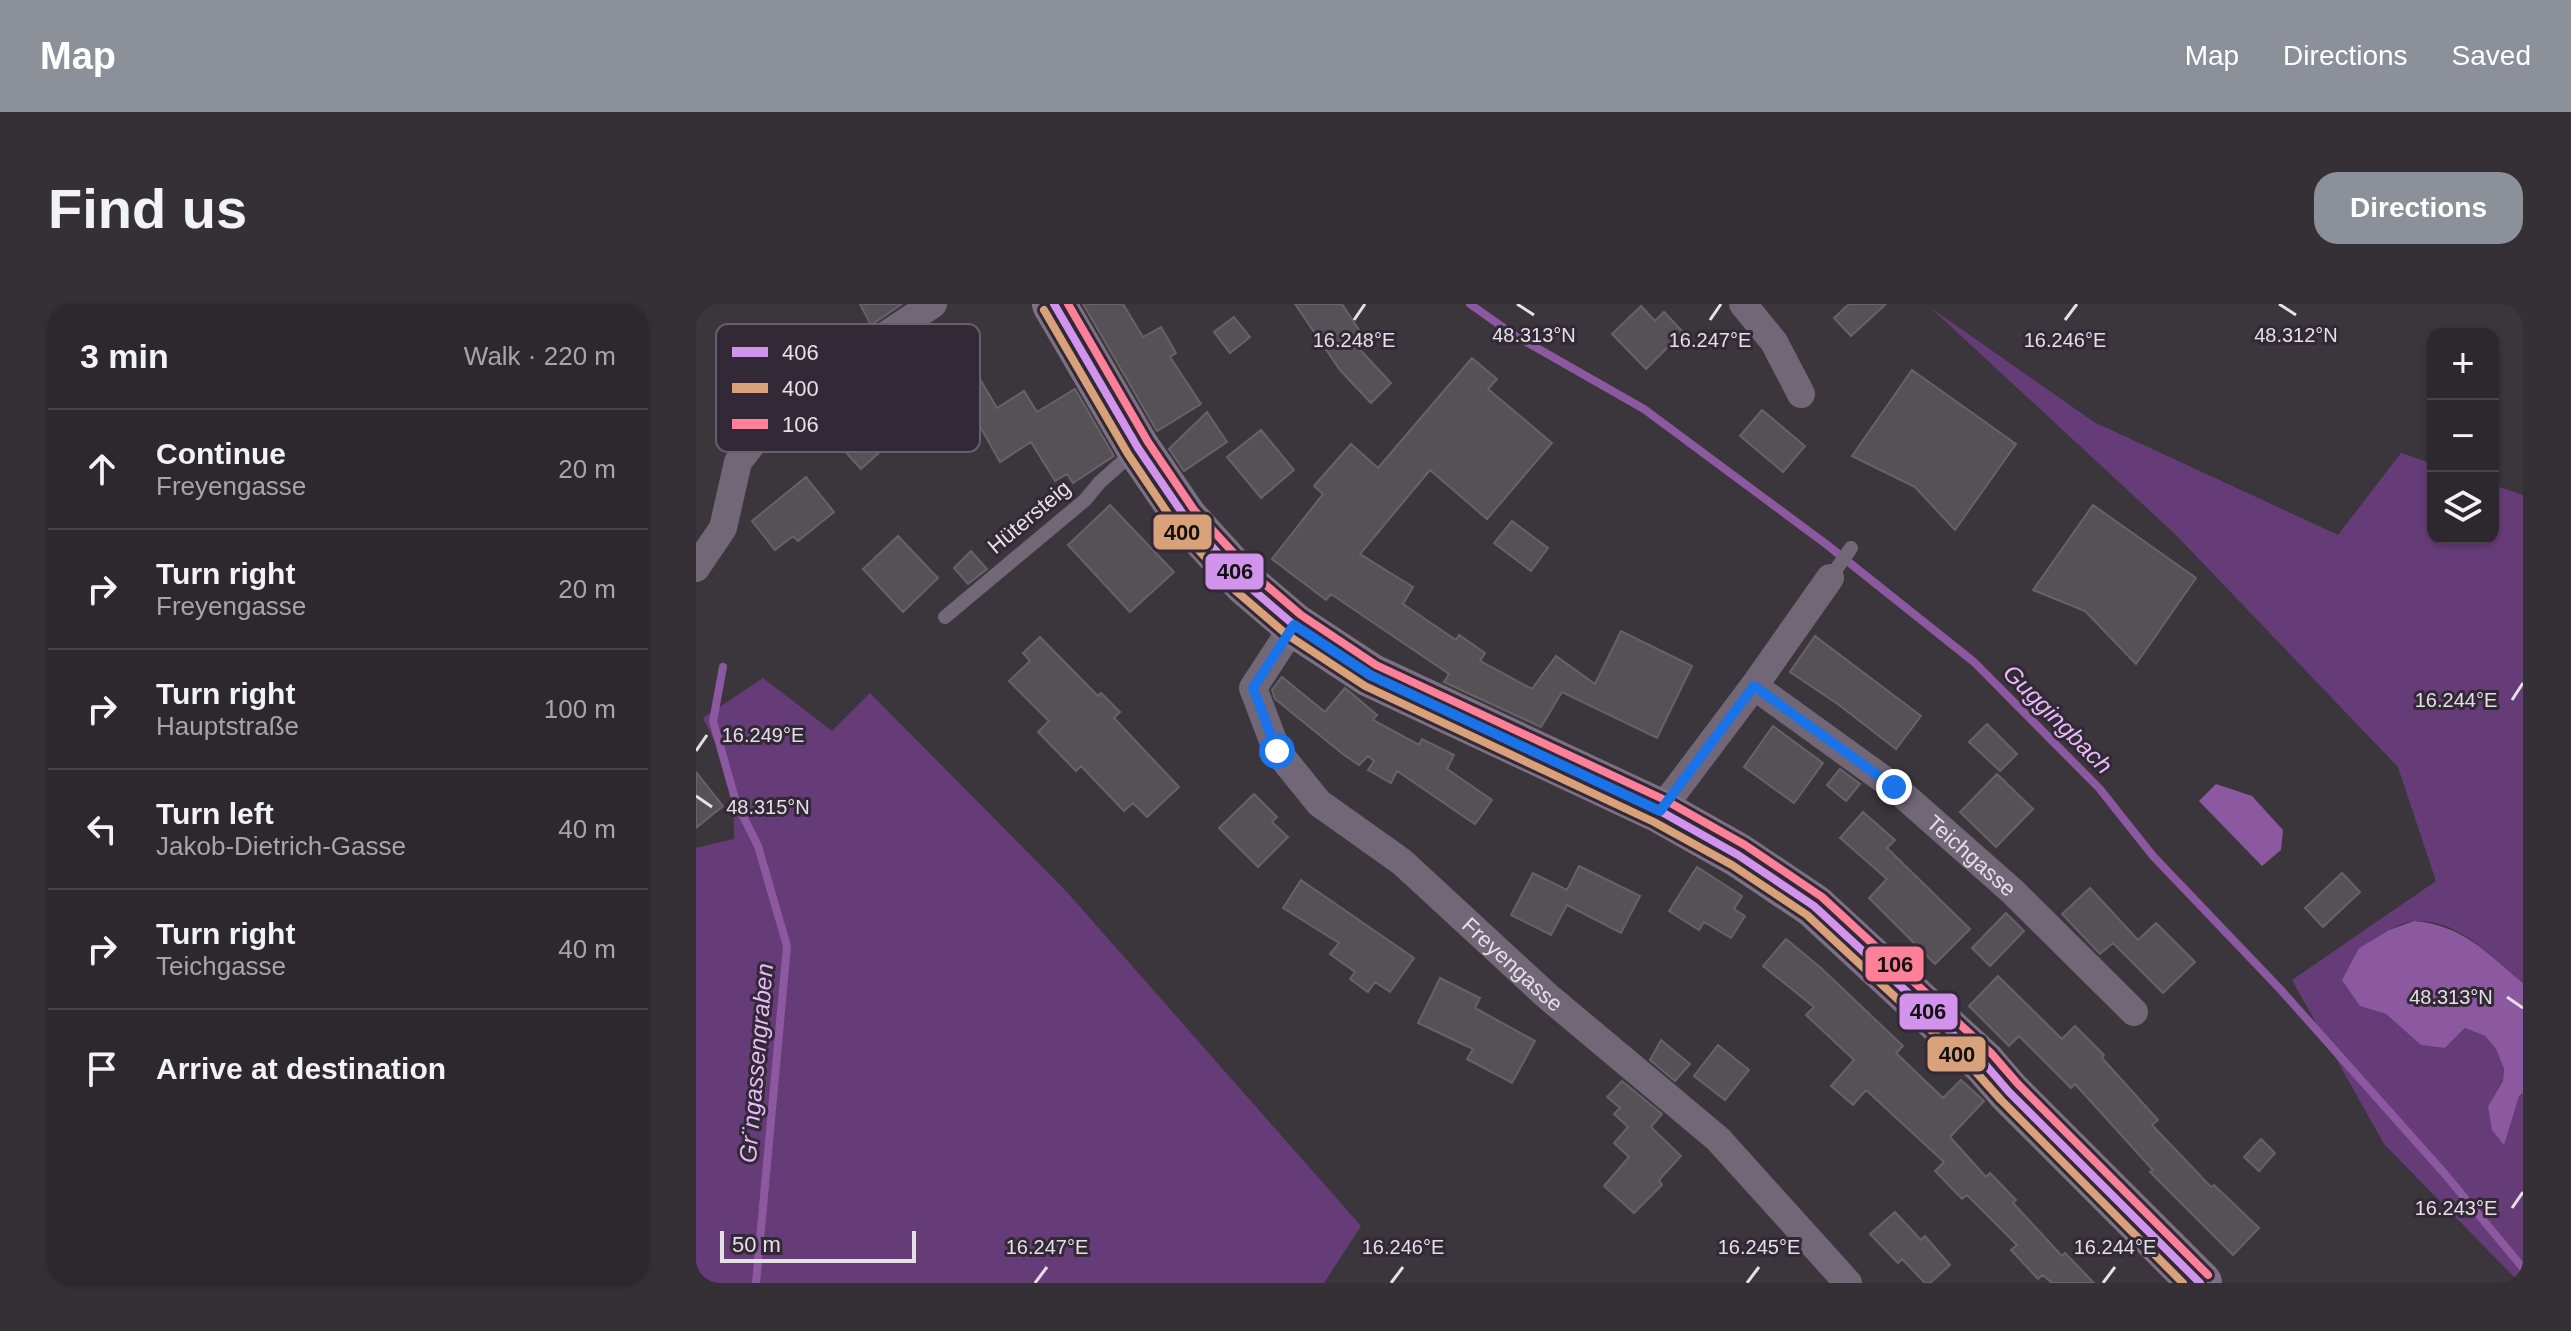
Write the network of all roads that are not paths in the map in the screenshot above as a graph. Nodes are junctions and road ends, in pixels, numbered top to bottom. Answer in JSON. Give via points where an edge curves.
{"nodes":[{"id":1,"x":933,"y":304,"type":"edge"},
{"id":2,"x":1054,"y":304,"type":"edge"},
{"id":3,"x":1743,"y":304,"type":"edge"},
{"id":4,"x":903,"y":324,"type":"edge"},
{"id":5,"x":1801,"y":394,"type":"dead end"},
{"id":6,"x":1138,"y":448,"type":"junction"},
{"id":7,"x":746,"y":452,"type":"edge"},
{"id":8,"x":1851,"y":548,"type":"dead end"},
{"id":9,"x":696,"y":568,"type":"edge"},
{"id":10,"x":1830,"y":578,"type":"joint"},
{"id":11,"x":945,"y":617,"type":"dead end"},
{"id":12,"x":1294,"y":625,"type":"junction"},
{"id":13,"x":1754,"y":686,"type":"junction"},
{"id":14,"x":1660,"y":811,"type":"junction"},
{"id":15,"x":2134,"y":1012,"type":"dead end"},
{"id":16,"x":1848,"y":1283,"type":"edge"},
{"id":17,"x":2200,"y":1283,"type":"edge"}],
"edges":[{"from":1,"to":4,"type":"street"},
{"from":2,"to":6,"type":"main road"},
{"from":3,"to":5,"type":"street","via":[[1774,342]]},
{"from":6,"to":11,"type":"lane","name":"Hütersteig","via":[[1085,500]]},
{"from":6,"to":12,"type":"main road","via":[[1185,517],[1245,583]]},
{"from":7,"to":9,"type":"street","via":[[738,462],[723,528]]},
{"from":8,"to":10,"type":"lane"},
{"from":10,"to":13,"type":"street"},
{"from":12,"to":14,"type":"main road","via":[[1370,675]]},
{"from":12,"to":16,"type":"street","name":"Freyengasse","via":[[1253,688],[1277,751],[1319,803],[1402,862],[1546,995],[1718,1139]]},
{"from":13,"to":14,"type":"street"},
{"from":13,"to":15,"type":"street","name":"Teichgasse","via":[[1894,787],[2012,891]]},
{"from":14,"to":17,"type":"main road","via":[[1814,906],[1984,1063]]}]}
